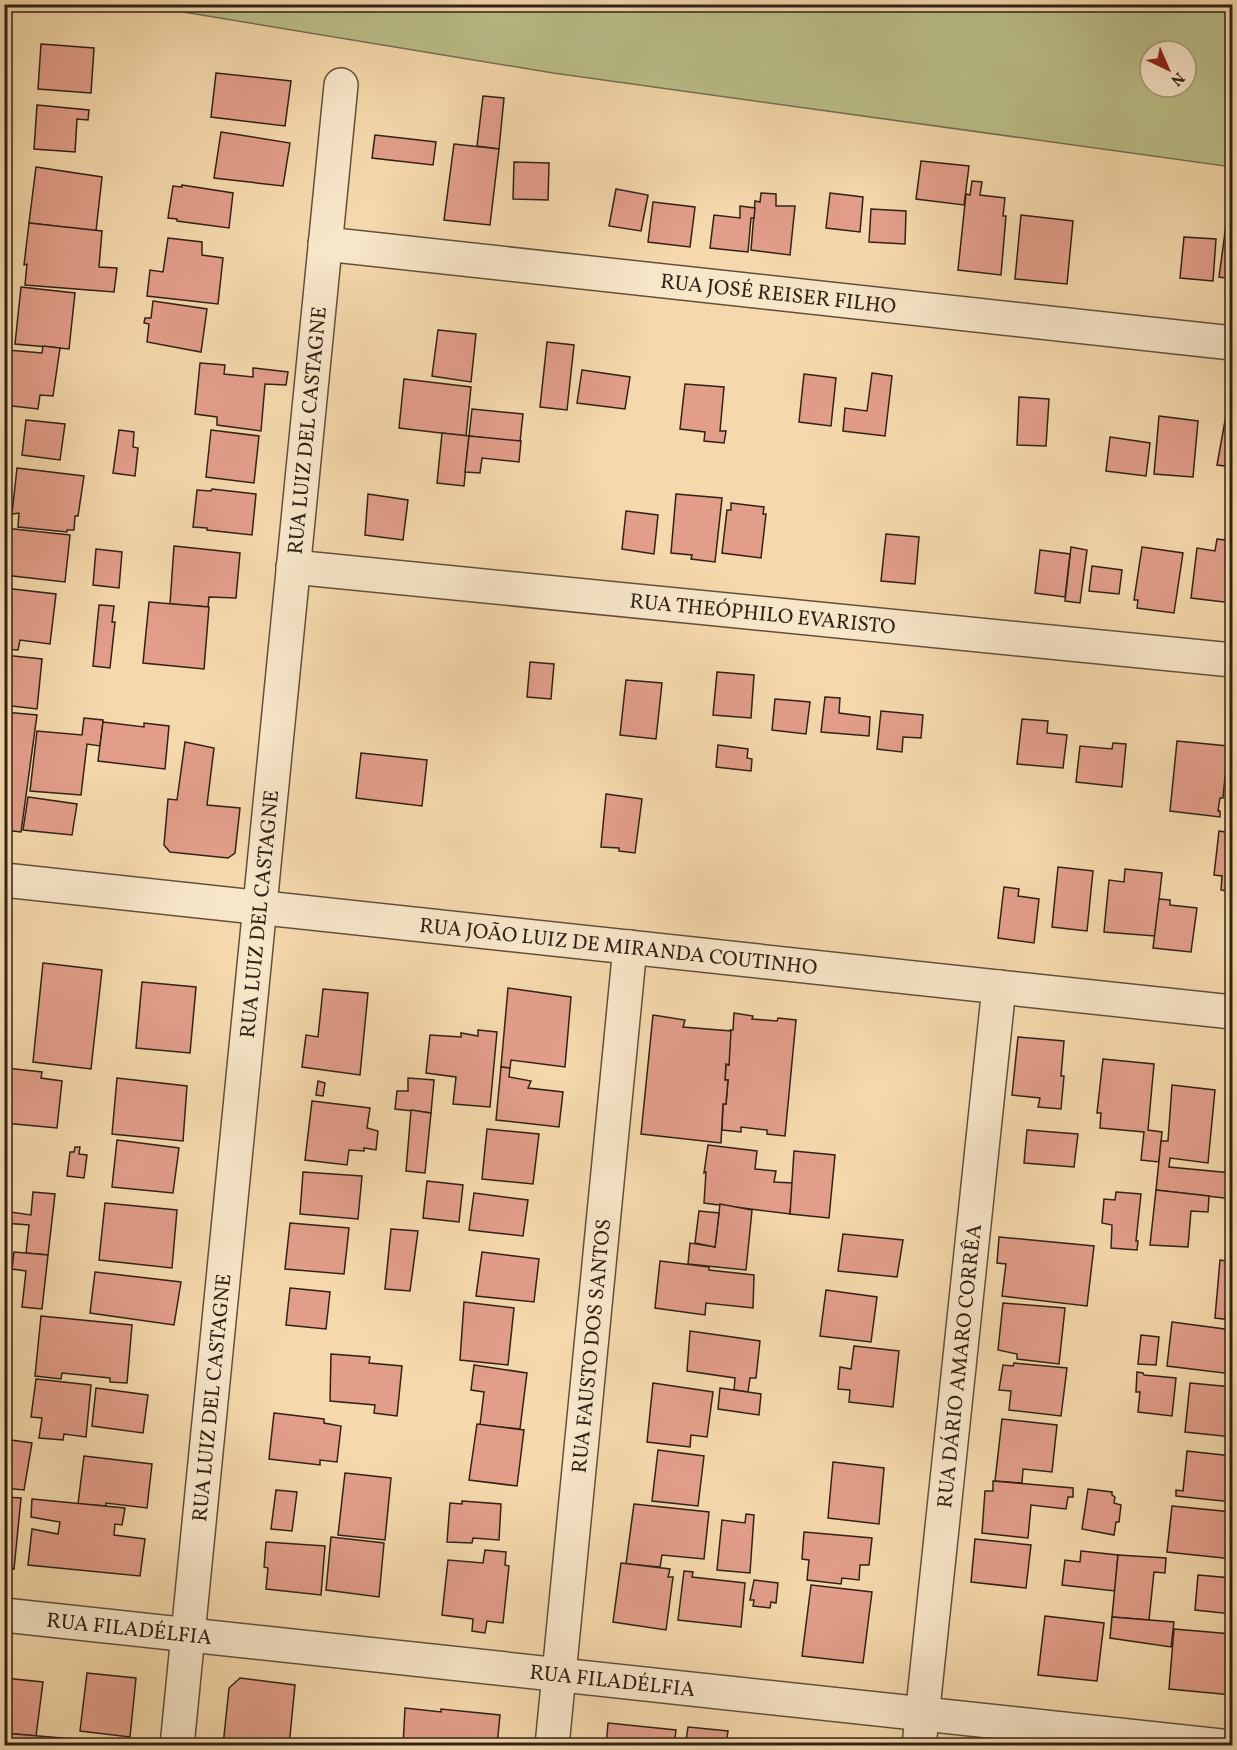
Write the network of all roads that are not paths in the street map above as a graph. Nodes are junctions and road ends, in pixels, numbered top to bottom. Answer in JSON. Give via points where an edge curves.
{"nodes":[{"id":1,"x":341,"y":85,"type":"dead end"},
{"id":2,"x":325,"y":244,"type":"junction"},
{"id":3,"x":1233,"y":343,"type":"edge"},
{"id":4,"x":293,"y":567,"type":"junction"},
{"id":5,"x":1233,"y":660,"type":"edge"},
{"id":6,"x":4,"y":880,"type":"edge"},
{"id":7,"x":260,"y":908,"type":"junction"},
{"id":8,"x":630,"y":947,"type":"junction"},
{"id":9,"x":999,"y":987,"type":"junction"},
{"id":10,"x":1233,"y":1012,"type":"edge"},
{"id":11,"x":4,"y":1615,"type":"edge"},
{"id":12,"x":188,"y":1635,"type":"junction"},
{"id":13,"x":559,"y":1674,"type":"junction"},
{"id":14,"x":922,"y":1714,"type":"junction"},
{"id":15,"x":177,"y":1746,"type":"edge"},
{"id":16,"x":552,"y":1746,"type":"edge"},
{"id":17,"x":919,"y":1746,"type":"edge"},
{"id":18,"x":1221,"y":1746,"type":"edge"}],
"edges":[{"from":1,"to":2,"type":"street","name":"RUA LUIZ DEL CASTAGNE"},
{"from":2,"to":3,"type":"street","name":"RUA JOSÉ REISER FILHO"},
{"from":2,"to":4,"type":"street","name":"RUA LUIZ DEL CASTAGNE"},
{"from":4,"to":5,"type":"street","name":"RUA THEÓPHILO EVARISTO"},
{"from":4,"to":7,"type":"street","name":"RUA LUIZ DEL CASTAGNE"},
{"from":6,"to":7,"type":"street","name":"RUA JOÃO LUIZ DE MIRANDA COUTINHO"},
{"from":7,"to":8,"type":"street","name":"RUA JOÃO LUIZ DE MIRANDA COUTINHO"},
{"from":7,"to":12,"type":"street","name":"RUA LUIZ DEL CASTAGNE"},
{"from":8,"to":9,"type":"street","name":"RUA JOÃO LUIZ DE MIRANDA COUTINHO"},
{"from":8,"to":13,"type":"street","name":"RUA FAUSTO DOS SANTOS"},
{"from":9,"to":10,"type":"street","name":"RUA JOÃO LUIZ DE MIRANDA COUTINHO"},
{"from":9,"to":14,"type":"street","name":"RUA DÁRIO AMARO CORRÊA"},
{"from":11,"to":12,"type":"street","name":"RUA FILADÉLFIA"},
{"from":12,"to":13,"type":"street","name":"RUA FILADÉLFIA"},
{"from":12,"to":15,"type":"street","name":"RUA LUIZ DEL CASTAGNE"},
{"from":13,"to":14,"type":"street","name":"RUA FILADÉLFIA"},
{"from":13,"to":16,"type":"street","name":"RUA FAUSTO DOS SANTOS"},
{"from":14,"to":17,"type":"street","name":"RUA DÁRIO AMARO CORRÊA"},
{"from":14,"to":18,"type":"street","name":"RUA FILADÉLFIA"}]}
